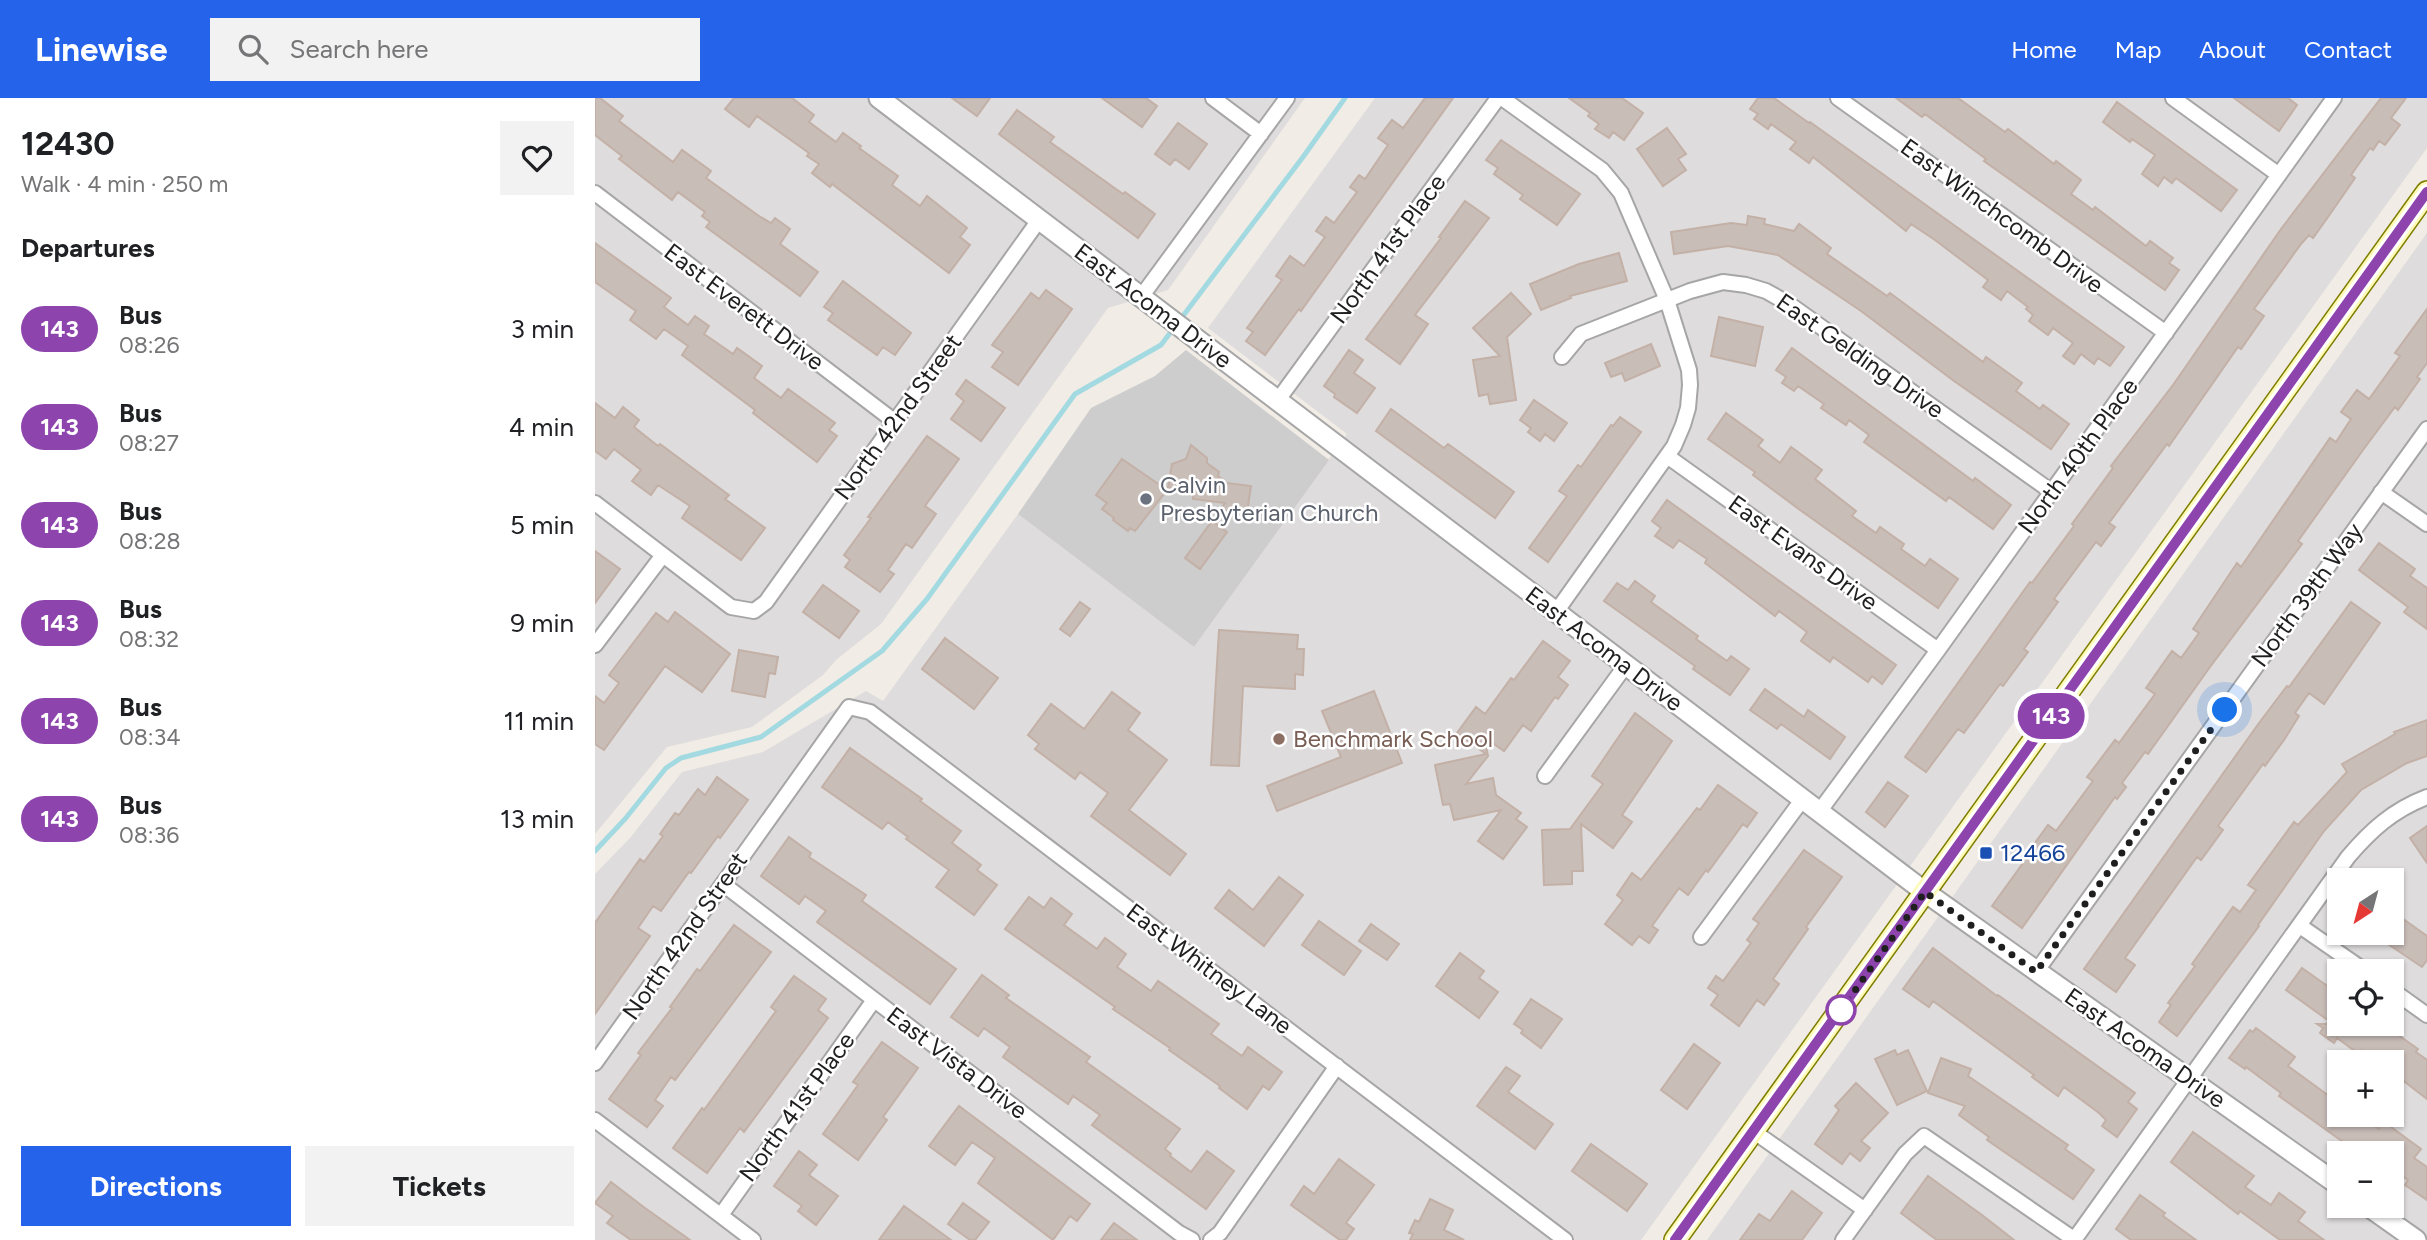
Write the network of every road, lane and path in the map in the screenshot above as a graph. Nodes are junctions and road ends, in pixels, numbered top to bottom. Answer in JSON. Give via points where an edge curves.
{"nodes":[{"id":1,"x":879,"y":98,"type":"edge"},
{"id":2,"x":1213,"y":98,"type":"edge"},
{"id":3,"x":1287,"y":98,"type":"edge"},
{"id":4,"x":1500,"y":98,"type":"edge"},
{"id":5,"x":1838,"y":98,"type":"edge"},
{"id":6,"x":2173,"y":98,"type":"edge"},
{"id":7,"x":2335,"y":98,"type":"edge"},
{"id":8,"x":1261,"y":134,"type":"junction"},
{"id":9,"x":2279,"y":174,"type":"junction"},
{"id":10,"x":2427,"y":192,"type":"edge"},
{"id":11,"x":595,"y":193,"type":"edge"},
{"id":12,"x":1039,"y":220,"type":"junction"},
{"id":13,"x":1667,"y":300,"type":"junction"},
{"id":14,"x":1148,"y":302,"type":"junction"},
{"id":15,"x":2166,"y":333,"type":"junction"},
{"id":16,"x":1562,"y":357,"type":"dead end"},
{"id":17,"x":1279,"y":400,"type":"junction"},
{"id":18,"x":894,"y":421,"type":"junction"},
{"id":19,"x":2427,"y":429,"type":"edge"},
{"id":20,"x":1667,"y":456,"type":"junction"},
{"id":21,"x":2052,"y":492,"type":"junction"},
{"id":22,"x":2381,"y":492,"type":"junction"},
{"id":23,"x":595,"y":503,"type":"edge"},
{"id":24,"x":2427,"y":524,"type":"edge"},
{"id":25,"x":663,"y":555,"type":"junction"},
{"id":26,"x":1556,"y":612,"type":"junction"},
{"id":27,"x":595,"y":645,"type":"edge"},
{"id":28,"x":1938,"y":650,"type":"junction"},
{"id":29,"x":1626,"y":665,"type":"junction"},
{"id":30,"x":849,"y":707,"type":"joint"},
{"id":31,"x":1545,"y":776,"type":"dead end"},
{"id":32,"x":2427,"y":797,"type":"edge"},
{"id":33,"x":1802,"y":800,"type":"junction"},
{"id":34,"x":1819,"y":813,"type":"junction"},
{"id":35,"x":723,"y":884,"type":"junction"},
{"id":36,"x":1925,"y":892,"type":"junction"},
{"id":37,"x":2300,"y":926,"type":"junction"},
{"id":38,"x":1701,"y":937,"type":"dead end"},
{"id":39,"x":2348,"y":959,"type":"edge"},
{"id":40,"x":2036,"y":972,"type":"junction"},
{"id":41,"x":2404,"y":999,"type":"edge"},
{"id":42,"x":874,"y":1000,"type":"junction"},
{"id":43,"x":2427,"y":1015,"type":"edge"},
{"id":44,"x":595,"y":1063,"type":"edge"},
{"id":45,"x":1337,"y":1066,"type":"junction"},
{"id":46,"x":2190,"y":1080,"type":"junction"},
{"id":47,"x":595,"y":1120,"type":"edge"},
{"id":48,"x":1753,"y":1131,"type":"junction"},
{"id":49,"x":2327,"y":1177,"type":"edge"},
{"id":50,"x":1865,"y":1210,"type":"junction"},
{"id":51,"x":721,"y":1215,"type":"junction"},
{"id":52,"x":2385,"y":1218,"type":"edge"},
{"id":53,"x":753,"y":1240,"type":"edge"},
{"id":54,"x":1192,"y":1240,"type":"edge"},
{"id":55,"x":1211,"y":1240,"type":"edge"},
{"id":56,"x":1565,"y":1240,"type":"edge"},
{"id":57,"x":1675,"y":1240,"type":"edge"},
{"id":58,"x":1843,"y":1240,"type":"edge"},
{"id":59,"x":2074,"y":1240,"type":"edge"},
{"id":60,"x":2416,"y":1240,"type":"edge"}],
"edges":[{"from":1,"to":12,"type":"street","name":"East Acoma Drive"},
{"from":2,"to":8,"type":"street"},
{"from":3,"to":8,"type":"street"},
{"from":4,"to":13,"type":"street","via":[[1611,179]]},
{"from":4,"to":17,"type":"street","name":"North 41st Place"},
{"from":5,"to":15,"type":"street","name":"East Winchcomb Drive"},
{"from":6,"to":9,"type":"street"},
{"from":7,"to":9,"type":"street","name":"North 40th Place"},
{"from":8,"to":14,"type":"street"},
{"from":9,"to":15,"type":"street","name":"North 40th Place"},
{"from":10,"to":36,"type":"main road"},
{"from":11,"to":18,"type":"street","name":"East Everett Drive"},
{"from":12,"to":14,"type":"street","name":"East Acoma Drive"},
{"from":12,"to":18,"type":"street","name":"North 42nd Street"},
{"from":13,"to":16,"type":"street","name":"East Gelding Drive","via":[[1581,334]]},
{"from":13,"to":20,"type":"street","via":[[1690,385],[1683,425]]},
{"from":13,"to":21,"type":"street","name":"East Gelding Drive","via":[[1723,282],[1766,291]]},
{"from":14,"to":17,"type":"street","name":"East Acoma Drive"},
{"from":15,"to":21,"type":"street","name":"North 40th Place"},
{"from":17,"to":26,"type":"street","name":"East Acoma Drive"},
{"from":18,"to":25,"type":"street","name":"North 42nd Street","via":[[766,602],[754,611],[731,607]]},
{"from":19,"to":22,"type":"street","name":"North 39th Way"},
{"from":20,"to":26,"type":"street"},
{"from":20,"to":28,"type":"street","name":"East Evans Drive"},
{"from":21,"to":28,"type":"street","name":"North 40th Place"},
{"from":22,"to":24,"type":"street"},
{"from":22,"to":40,"type":"street","name":"North 39th Way"},
{"from":23,"to":25,"type":"street"},
{"from":25,"to":27,"type":"street"},
{"from":26,"to":29,"type":"street","name":"East Acoma Drive"},
{"from":28,"to":34,"type":"street","name":"North 40th Place"},
{"from":29,"to":31,"type":"street"},
{"from":29,"to":33,"type":"street","name":"East Acoma Drive"},
{"from":30,"to":35,"type":"street","name":"North 42nd Street"},
{"from":30,"to":45,"type":"street","name":"East Whitney Lane","via":[[870,712]]},
{"from":32,"to":37,"type":"street","via":[[2370,832]]},
{"from":33,"to":34,"type":"street","name":"East Acoma Drive"},
{"from":33,"to":38,"type":"street"},
{"from":34,"to":36,"type":"street","name":"East Acoma Drive"},
{"from":35,"to":42,"type":"street","name":"East Vista Drive"},
{"from":35,"to":44,"type":"street","name":"North 42nd Street"},
{"from":36,"to":40,"type":"street","name":"East Acoma Drive"},
{"from":36,"to":48,"type":"main road"},
{"from":37,"to":39,"type":"street"},
{"from":37,"to":46,"type":"street"},
{"from":40,"to":46,"type":"street","name":"East Acoma Drive"},
{"from":41,"to":43,"type":"street"},
{"from":42,"to":51,"type":"street","name":"North 41st Place"},
{"from":42,"to":54,"type":"street","name":"East Vista Drive"},
{"from":45,"to":55,"type":"street"},
{"from":45,"to":56,"type":"street","name":"East Whitney Lane"},
{"from":46,"to":49,"type":"street","name":"East Acoma Drive"},
{"from":46,"to":59,"type":"street"},
{"from":47,"to":51,"type":"street"},
{"from":48,"to":50,"type":"street"},
{"from":48,"to":57,"type":"main road"},
{"from":50,"to":58,"type":"street"},
{"from":50,"to":59,"type":"street","via":[[1905,1154],[1924,1136]]},
{"from":51,"to":53,"type":"street"},
{"from":52,"to":60,"type":"street"}]}
